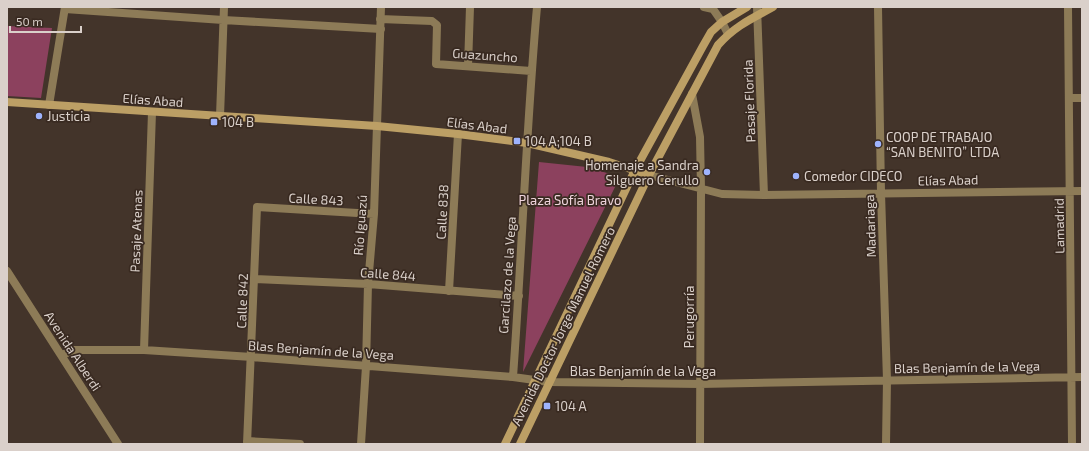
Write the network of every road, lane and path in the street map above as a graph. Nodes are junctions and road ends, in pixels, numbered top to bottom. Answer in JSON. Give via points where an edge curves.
{"nodes":[{"id":1,"x":224,"y":7,"type":"edge"},
{"id":2,"x":381,"y":7,"type":"edge"},
{"id":3,"x":470,"y":7,"type":"edge"},
{"id":4,"x":537,"y":7,"type":"edge"},
{"id":5,"x":704,"y":7,"type":"edge"},
{"id":6,"x":747,"y":7,"type":"edge"},
{"id":7,"x":773,"y":7,"type":"edge"},
{"id":8,"x":878,"y":7,"type":"edge"},
{"id":9,"x":1068,"y":7,"type":"edge"},
{"id":10,"x":65,"y":8,"type":"edge"},
{"id":11,"x":758,"y":11,"type":"edge"},
{"id":12,"x":380,"y":19,"type":"junction"},
{"id":13,"x":223,"y":20,"type":"junction"},
{"id":14,"x":722,"y":22,"type":"junction"},
{"id":15,"x":381,"y":29,"type":"junction"},
{"id":16,"x":728,"y":34,"type":"junction"},
{"id":17,"x":468,"y":66,"type":"junction"},
{"id":18,"x":531,"y":71,"type":"junction"},
{"id":19,"x":692,"y":94,"type":"junction"},
{"id":20,"x":1070,"y":98,"type":"junction"},
{"id":21,"x":1082,"y":98,"type":"edge"},
{"id":22,"x":7,"y":102,"type":"edge"},
{"id":23,"x":49,"y":106,"type":"junction"},
{"id":24,"x":152,"y":112,"type":"junction"},
{"id":25,"x":220,"y":116,"type":"junction"},
{"id":26,"x":377,"y":126,"type":"junction"},
{"id":27,"x":458,"y":134,"type":"junction"},
{"id":28,"x":526,"y":143,"type":"junction"},
{"id":29,"x":636,"y":170,"type":"junction"},
{"id":30,"x":649,"y":174,"type":"junction"},
{"id":31,"x":701,"y":189,"type":"junction"},
{"id":32,"x":1071,"y":191,"type":"junction"},
{"id":33,"x":1082,"y":191,"type":"edge"},
{"id":34,"x":881,"y":193,"type":"junction"},
{"id":35,"x":764,"y":195,"type":"junction"},
{"id":36,"x":257,"y":207,"type":"joint"},
{"id":37,"x":374,"y":214,"type":"junction"},
{"id":38,"x":7,"y":271,"type":"edge"},
{"id":39,"x":255,"y":279,"type":"junction"},
{"id":40,"x":368,"y":284,"type":"junction"},
{"id":41,"x":450,"y":291,"type":"junction"},
{"id":42,"x":519,"y":296,"type":"junction"},
{"id":43,"x":144,"y":350,"type":"junction"},
{"id":44,"x":62,"y":355,"type":"junction"},
{"id":45,"x":252,"y":357,"type":"junction"},
{"id":46,"x":366,"y":366,"type":"junction"},
{"id":47,"x":513,"y":377,"type":"junction"},
{"id":48,"x":1072,"y":377,"type":"junction"},
{"id":49,"x":1082,"y":377,"type":"edge"},
{"id":50,"x":535,"y":380,"type":"junction"},
{"id":51,"x":886,"y":380,"type":"junction"},
{"id":52,"x":549,"y":382,"type":"junction"},
{"id":53,"x":700,"y":384,"type":"junction"},
{"id":54,"x":247,"y":443,"type":"edge"},
{"id":55,"x":118,"y":444,"type":"edge"},
{"id":56,"x":300,"y":444,"type":"edge"},
{"id":57,"x":361,"y":444,"type":"edge"},
{"id":58,"x":505,"y":444,"type":"edge"},
{"id":59,"x":520,"y":444,"type":"edge"},
{"id":60,"x":700,"y":444,"type":"edge"},
{"id":61,"x":886,"y":444,"type":"edge"},
{"id":62,"x":1072,"y":444,"type":"edge"}],
"edges":[{"from":1,"to":13,"type":"street"},
{"from":2,"to":12,"type":"street","name":"Río Iguazú"},
{"from":3,"to":17,"type":"street"},
{"from":4,"to":18,"type":"street","name":"Garcilazo de la Vega"},
{"from":5,"to":14,"type":"street","via":[[713,9]]},
{"from":6,"to":14,"type":"main road","name":"Avenida Doctor Jorge Manuel Romero"},
{"from":7,"to":11,"type":"main road","name":"Avenida Doctor Jorge Manuel Romero"},
{"from":8,"to":34,"type":"street","name":"Madariaga"},
{"from":9,"to":20,"type":"street","name":"Lamadrid"},
{"from":10,"to":13,"type":"street"},
{"from":10,"to":23,"type":"street"},
{"from":11,"to":16,"type":"main road","name":"Avenida Doctor Jorge Manuel Romero"},
{"from":11,"to":35,"type":"street","name":"Pasaje Florida"},
{"from":12,"to":15,"type":"street","name":"Río Iguazú"},
{"from":12,"to":17,"type":"street","name":"Guazuncho","via":[[432,21],[437,25],[436,64]]},
{"from":13,"to":15,"type":"street"},
{"from":13,"to":25,"type":"street"},
{"from":14,"to":16,"type":"street"},
{"from":14,"to":29,"type":"main road","name":"Avenida Doctor Jorge Manuel Romero","via":[[711,32],[702,46]]},
{"from":15,"to":26,"type":"street","name":"Río Iguazú"},
{"from":16,"to":19,"type":"main road","name":"Avenida Doctor Jorge Manuel Romero","via":[[718,45]]},
{"from":17,"to":18,"type":"street","name":"Guazuncho"},
{"from":18,"to":28,"type":"street","name":"Garcilazo de la Vega"},
{"from":19,"to":30,"type":"main road","name":"Avenida Doctor Jorge Manuel Romero"},
{"from":19,"to":31,"type":"street","name":"Perugorría","via":[[700,137]]},
{"from":20,"to":21,"type":"street"},
{"from":20,"to":32,"type":"street","name":"Lamadrid"},
{"from":22,"to":23,"type":"main road","name":"Elías Abad"},
{"from":23,"to":24,"type":"main road","name":"Elías Abad"},
{"from":24,"to":25,"type":"main road","name":"Elías Abad"},
{"from":24,"to":43,"type":"street","name":"Pasaje Atenas"},
{"from":25,"to":26,"type":"main road","name":"Elías Abad"},
{"from":26,"to":27,"type":"main road","name":"Elías Abad"},
{"from":26,"to":37,"type":"street","name":"Río Iguazú"},
{"from":27,"to":28,"type":"main road","name":"Elías Abad"},
{"from":27,"to":41,"type":"street","name":"Calle 838"},
{"from":28,"to":29,"type":"main road","name":"Elías Abad"},
{"from":28,"to":42,"type":"street","name":"Garcilazo de la Vega"},
{"from":29,"to":30,"type":"main road","name":"Elías Abad"},
{"from":29,"to":50,"type":"main road","name":"Avenida Doctor Jorge Manuel Romero"},
{"from":30,"to":31,"type":"street","name":"Elías Abad"},
{"from":30,"to":52,"type":"main road","name":"Avenida Doctor Jorge Manuel Romero"},
{"from":31,"to":35,"type":"street","name":"Elías Abad","via":[[722,194]]},
{"from":31,"to":53,"type":"street","name":"Perugorría"},
{"from":32,"to":33,"type":"street","name":"Elías Abad"},
{"from":32,"to":34,"type":"street","name":"Elías Abad"},
{"from":32,"to":48,"type":"street","name":"Lamadrid"},
{"from":34,"to":35,"type":"street","name":"Elías Abad"},
{"from":34,"to":51,"type":"street","name":"Madariaga"},
{"from":36,"to":37,"type":"street","name":"Calle 843"},
{"from":36,"to":39,"type":"street","name":"Calle 842"},
{"from":37,"to":40,"type":"street","name":"Río Iguazú"},
{"from":38,"to":44,"type":"street","name":"Avenida Alberdi"},
{"from":39,"to":40,"type":"street","name":"Calle 844"},
{"from":39,"to":45,"type":"street","name":"Calle 842"},
{"from":40,"to":41,"type":"street","name":"Calle 844"},
{"from":40,"to":46,"type":"street","name":"Río Iguazú"},
{"from":41,"to":42,"type":"street","name":"Calle 844"},
{"from":42,"to":47,"type":"street","name":"Garcilazo de la Vega"},
{"from":43,"to":44,"type":"street","name":"Blas Benjamín de la Vega","via":[[74,350]]},
{"from":43,"to":45,"type":"street","name":"Blas Benjamín de la Vega"},
{"from":44,"to":55,"type":"street","name":"Avenida Alberdi"},
{"from":45,"to":46,"type":"street","name":"Blas Benjamín de la Vega"},
{"from":45,"to":54,"type":"street","name":"Calle 842"},
{"from":46,"to":47,"type":"street","name":"Blas Benjamín de la Vega"},
{"from":46,"to":57,"type":"street","name":"Río Iguazú"},
{"from":47,"to":50,"type":"street","name":"Blas Benjamín de la Vega"},
{"from":48,"to":49,"type":"street","name":"Blas Benjamín de la Vega"},
{"from":48,"to":51,"type":"street","name":"Blas Benjamín de la Vega"},
{"from":48,"to":62,"type":"street","name":"Lamadrid"},
{"from":50,"to":52,"type":"street","name":"Blas Benjamín de la Vega"},
{"from":50,"to":58,"type":"main road","name":"Avenida Doctor Jorge Manuel Romero"},
{"from":51,"to":53,"type":"street","name":"Blas Benjamín de la Vega"},
{"from":51,"to":61,"type":"street","name":"Madariaga"},
{"from":52,"to":53,"type":"street","name":"Blas Benjamín de la Vega"},
{"from":52,"to":59,"type":"main road","name":"Avenida Doctor Jorge Manuel Romero"},
{"from":53,"to":60,"type":"street","name":"Perugorría"},
{"from":54,"to":56,"type":"street"}]}
